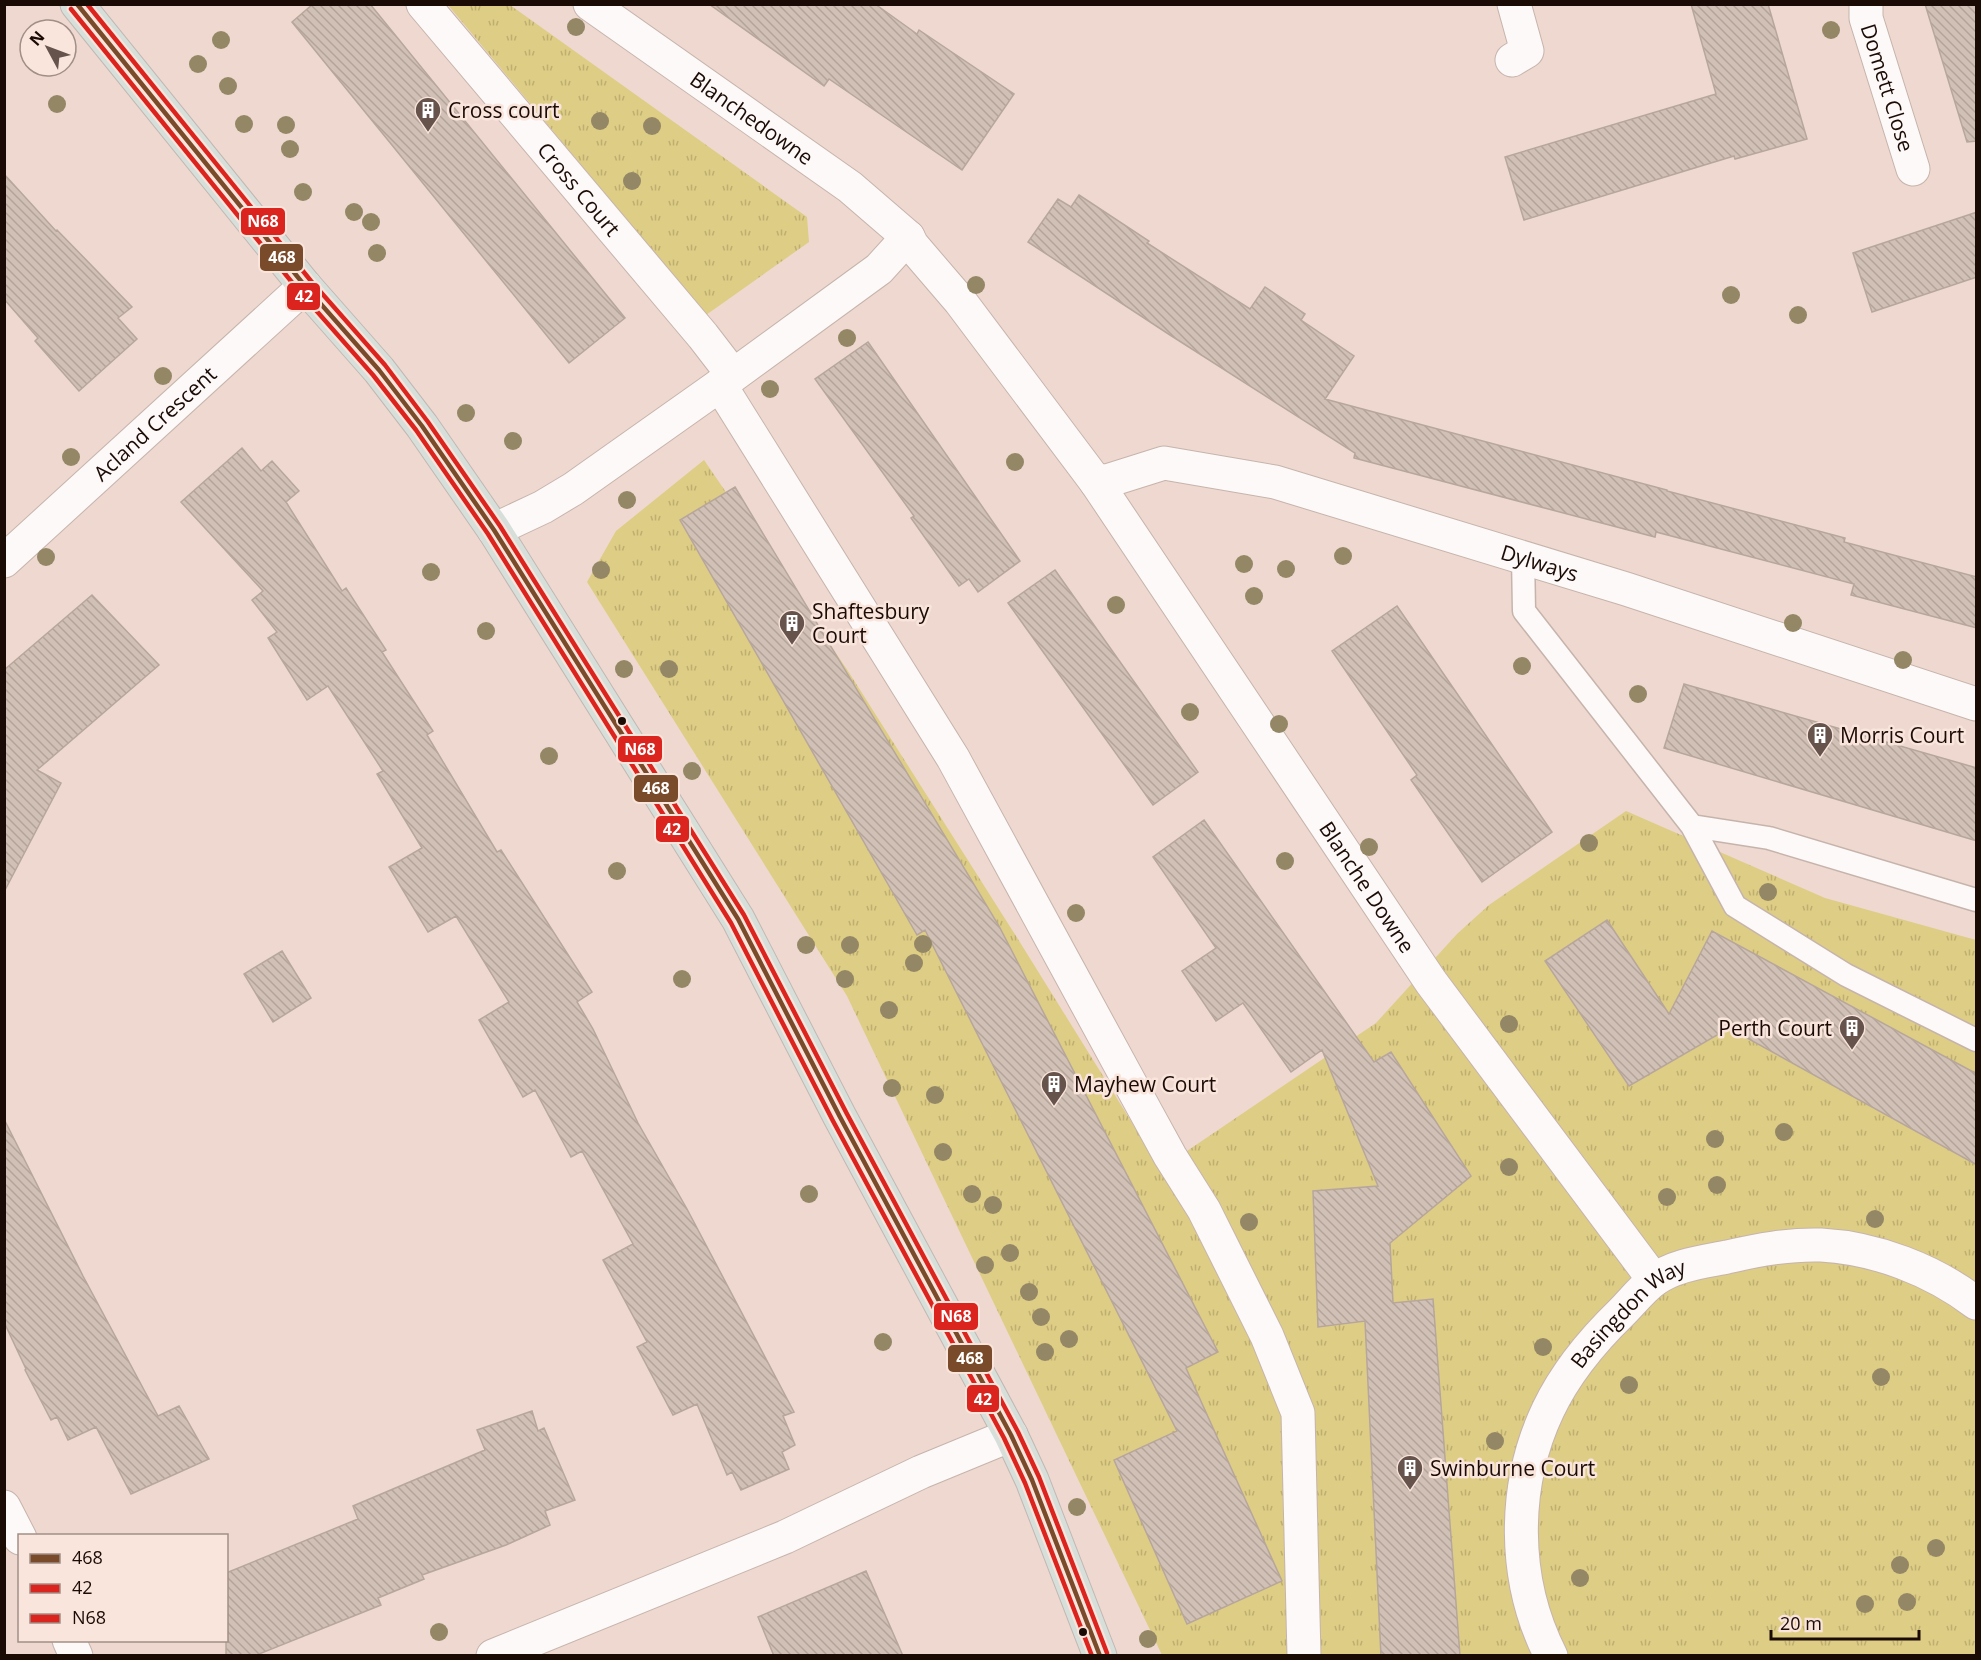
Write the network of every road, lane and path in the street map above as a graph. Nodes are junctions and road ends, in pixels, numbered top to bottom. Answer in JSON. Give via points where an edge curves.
{"nodes":[{"id":1,"x":76,"y":4,"type":"edge"},
{"id":2,"x":423,"y":4,"type":"edge"},
{"id":3,"x":590,"y":4,"type":"edge"},
{"id":4,"x":1514,"y":4,"type":"edge"},
{"id":5,"x":1866,"y":4,"type":"edge"},
{"id":6,"x":1512,"y":60,"type":"dead end"},
{"id":7,"x":1913,"y":169,"type":"dead end"},
{"id":8,"x":908,"y":237,"type":"junction"},
{"id":9,"x":305,"y":286,"type":"junction"},
{"id":10,"x":727,"y":380,"type":"junction"},
{"id":11,"x":1096,"y":482,"type":"junction"},
{"id":12,"x":494,"y":530,"type":"junction"},
{"id":13,"x":1523,"y":556,"type":"junction"},
{"id":14,"x":4,"y":561,"type":"edge"},
{"id":15,"x":1977,"y":704,"type":"edge"},
{"id":16,"x":1692,"y":826,"type":"junction"},
{"id":17,"x":1977,"y":900,"type":"edge"},
{"id":18,"x":1977,"y":1040,"type":"edge"},
{"id":19,"x":1654,"y":1280,"type":"junction"},
{"id":20,"x":1977,"y":1303,"type":"edge"},
{"id":21,"x":1011,"y":1435,"type":"junction"},
{"id":22,"x":4,"y":1507,"type":"edge"},
{"id":23,"x":18,"y":1534,"type":"edge"},
{"id":24,"x":69,"y":1642,"type":"edge"},
{"id":25,"x":76,"y":1656,"type":"edge"},
{"id":26,"x":493,"y":1656,"type":"edge"},
{"id":27,"x":1101,"y":1656,"type":"edge"},
{"id":28,"x":1304,"y":1656,"type":"edge"},
{"id":29,"x":1551,"y":1656,"type":"edge"}],
"edges":[{"from":1,"to":9,"type":"main road"},
{"from":2,"to":10,"type":"street","name":"Cross Court"},
{"from":3,"to":8,"type":"street","name":"Blanchedowne","via":[[850,186]]},
{"from":4,"to":6,"type":"street","via":[[1527,51]]},
{"from":5,"to":7,"type":"street","name":"Domett Close","via":[[1866,18]]},
{"from":8,"to":10,"type":"street","via":[[879,269]]},
{"from":8,"to":11,"type":"street","name":"Blanchedowne"},
{"from":9,"to":12,"type":"main road","via":[[379,370]]},
{"from":9,"to":14,"type":"street","name":"Acland Crescent"},
{"from":10,"to":12,"type":"street","via":[[573,489]]},
{"from":10,"to":28,"type":"street","name":"Cross Court","via":[[953,758],[1153,1125],[1204,1210],[1267,1336],[1298,1413]]},
{"from":11,"to":13,"type":"street","name":"Dylways","via":[[1164,463],[1275,482]]},
{"from":11,"to":19,"type":"street","name":"Blanche Downe","via":[[1431,982]]},
{"from":12,"to":21,"type":"main road","via":[[738,919]]},
{"from":13,"to":15,"type":"street","name":"Dylways"},
{"from":13,"to":16,"type":"lane","via":[[1524,611]]},
{"from":16,"to":17,"type":"lane","via":[[1769,838]]},
{"from":16,"to":18,"type":"lane","via":[[1735,906],[1846,975]]},
{"from":19,"to":20,"type":"street","name":"Basingdon Way","via":[[1682,1265],[1772,1247],[1821,1245],[1870,1252],[1916,1268]]},
{"from":19,"to":29,"type":"street","name":"Basingdon Way","via":[[1601,1332],[1572,1369],[1548,1410],[1531,1454],[1521,1548],[1529,1595]]},
{"from":21,"to":26,"type":"street","via":[[921,1472],[785,1537]]},
{"from":21,"to":27,"type":"main road"},
{"from":22,"to":23,"type":"street"},
{"from":24,"to":25,"type":"street"}]}
